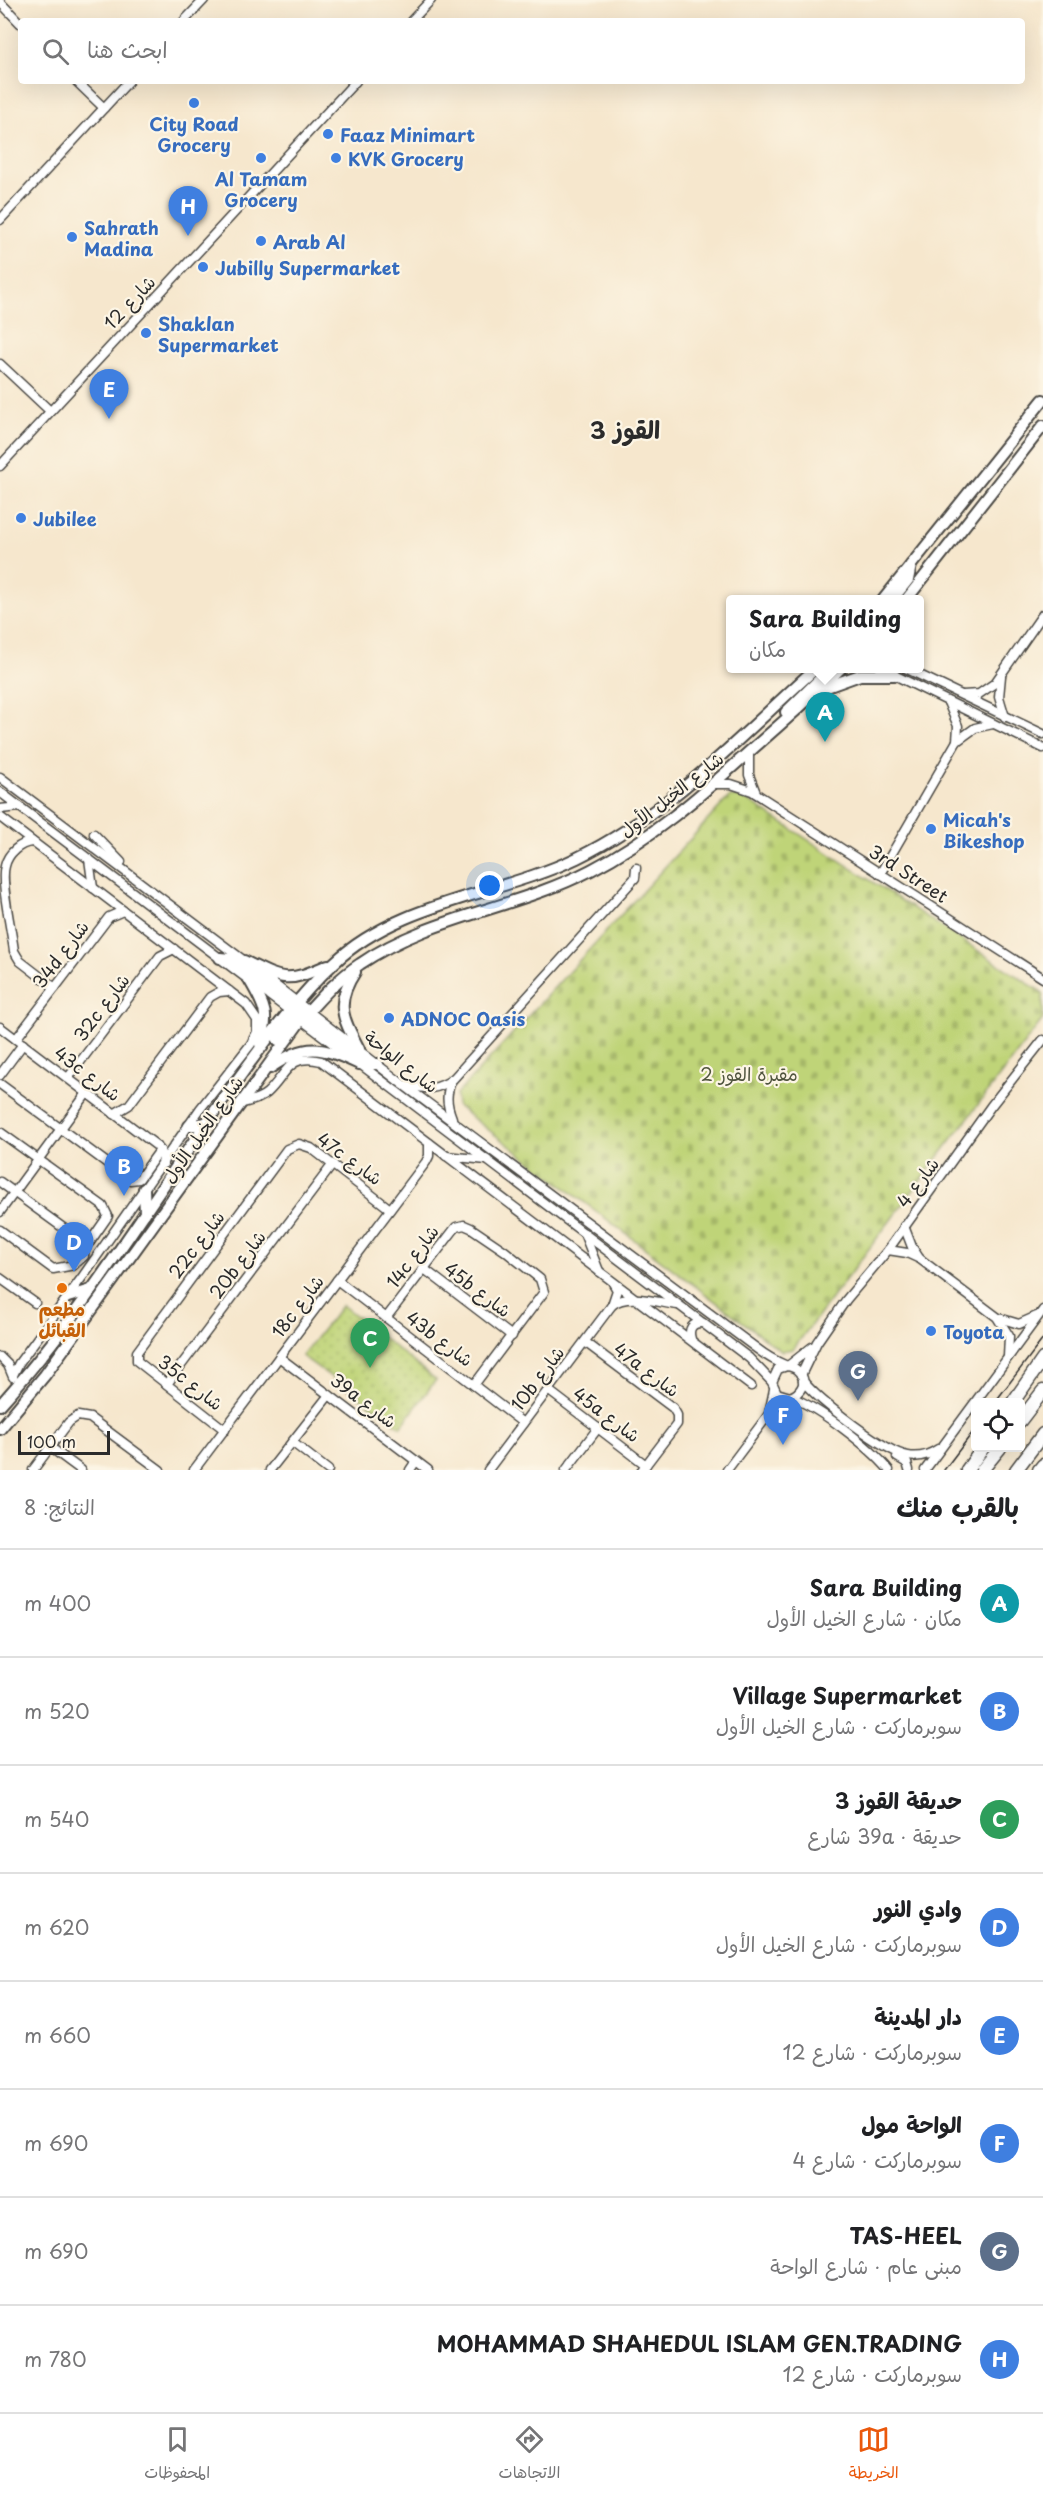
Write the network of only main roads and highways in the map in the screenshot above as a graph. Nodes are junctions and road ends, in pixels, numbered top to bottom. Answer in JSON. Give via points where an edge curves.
{"nodes":[{"id":1,"x":1043,"y":400,"type":"edge"},
{"id":2,"x":1043,"y":426,"type":"edge"},
{"id":3,"x":910,"y":565,"type":"junction"},
{"id":4,"x":887,"y":595,"type":"edge"},
{"id":5,"x":896,"y":595,"type":"edge"},
{"id":6,"x":910,"y":595,"type":"edge"},
{"id":7,"x":812,"y":673,"type":"edge"},
{"id":8,"x":827,"y":673,"type":"edge"},
{"id":9,"x":837,"y":673,"type":"edge"},
{"id":10,"x":894,"y":675,"type":"road end"},
{"id":11,"x":819,"y":691,"type":"junction"},
{"id":12,"x":785,"y":721,"type":"junction"},
{"id":13,"x":220,"y":958,"type":"road end"},
{"id":14,"x":338,"y":959,"type":"junction"},
{"id":15,"x":244,"y":961,"type":"road end"},
{"id":16,"x":360,"y":964,"type":"junction"},
{"id":17,"x":250,"y":981,"type":"road end"},
{"id":18,"x":299,"y":1011,"type":"junction"},
{"id":19,"x":359,"y":1049,"type":"road end"},
{"id":20,"x":256,"y":1053,"type":"junction"},
{"id":21,"x":359,"y":1064,"type":"road end"},
{"id":22,"x":378,"y":1064,"type":"road end"},
{"id":23,"x":259,"y":1077,"type":"junction"},
{"id":24,"x":206,"y":1123,"type":"junction"},
{"id":25,"x":189,"y":1126,"type":"road end"},
{"id":26,"x":144,"y":1189,"type":"road end"},
{"id":27,"x":145,"y":1214,"type":"junction"},
{"id":28,"x":91,"y":1290,"type":"junction"},
{"id":29,"x":68,"y":1297,"type":"road end"},
{"id":30,"x":1043,"y":1359,"type":"edge"},
{"id":31,"x":1043,"y":1391,"type":"edge"},
{"id":32,"x":1016,"y":1398,"type":"edge"},
{"id":33,"x":0,"y":1406,"type":"edge"},
{"id":34,"x":1025,"y":1414,"type":"edge"},
{"id":35,"x":0,"y":1429,"type":"edge"},
{"id":36,"x":1043,"y":1434,"type":"edge"},
{"id":37,"x":979,"y":1452,"type":"edge"},
{"id":38,"x":997,"y":1452,"type":"edge"},
{"id":39,"x":1043,"y":1465,"type":"edge"},
{"id":40,"x":967,"y":1470,"type":"edge"},
{"id":41,"x":982,"y":1470,"type":"edge"},
{"id":42,"x":1016,"y":1470,"type":"edge"},
{"id":43,"x":1039,"y":1470,"type":"edge"}],
"edges":[{"from":1,"to":3,"type":"main road"},
{"from":2,"to":6,"type":"main road"},
{"from":3,"to":4,"type":"main road"},
{"from":3,"to":5,"type":"main road","via":[[908,580]]},
{"from":7,"to":14,"type":"main road","name":"شارع الخيل الأول","via":[[686,787],[619,836],[537,876],[397,922]]},
{"from":8,"to":12,"type":"main road","via":[[790,707]]},
{"from":9,"to":11,"type":"main road","name":"شارع الخيل الأول"},
{"from":10,"to":11,"type":"main road","via":[[861,675]]},
{"from":11,"to":12,"type":"main road","name":"شارع الخيل الأول"},
{"from":12,"to":16,"type":"main road","name":"شارع الخيل الأول","via":[[716,784],[647,837],[588,871],[519,900],[421,931]]},
{"from":13,"to":18,"type":"main road","via":[[230,959]]},
{"from":14,"to":15,"type":"main road","via":[[292,978],[277,976]]},
{"from":14,"to":18,"type":"main road","name":"شارع الخيل الأول"},
{"from":16,"to":18,"type":"main road","name":"شارع الخيل الأول"},
{"from":16,"to":19,"type":"main road","via":[[346,986],[342,1008]]},
{"from":17,"to":20,"type":"main road","via":[[264,1007],[266,1020]]},
{"from":18,"to":20,"type":"main road","name":"شارع الخيل الأول"},
{"from":18,"to":22,"type":"main road","via":[[370,1064]]},
{"from":18,"to":23,"type":"main road","name":"شارع الخيل الأول"},
{"from":20,"to":24,"type":"main road","name":"شارع الخيل الأول"},
{"from":21,"to":23,"type":"main road","via":[[328,1050],[306,1048],[291,1053]]},
{"from":23,"to":35,"type":"main road","name":"شارع الخيل الأول","via":[[45,1375]]},
{"from":24,"to":25,"type":"main road"},
{"from":24,"to":27,"type":"main road","name":"شارع الخيل الأول"},
{"from":26,"to":27,"type":"main road"},
{"from":27,"to":28,"type":"main road","name":"شارع الخيل الأول"},
{"from":28,"to":29,"type":"main road"},
{"from":28,"to":33,"type":"main road","name":"شارع الخيل الأول"},
{"from":30,"to":32,"type":"highway"},
{"from":31,"to":34,"type":"highway"},
{"from":36,"to":42,"type":"highway"},
{"from":37,"to":40,"type":"highway"},
{"from":38,"to":41,"type":"highway"},
{"from":39,"to":43,"type":"highway"}]}
